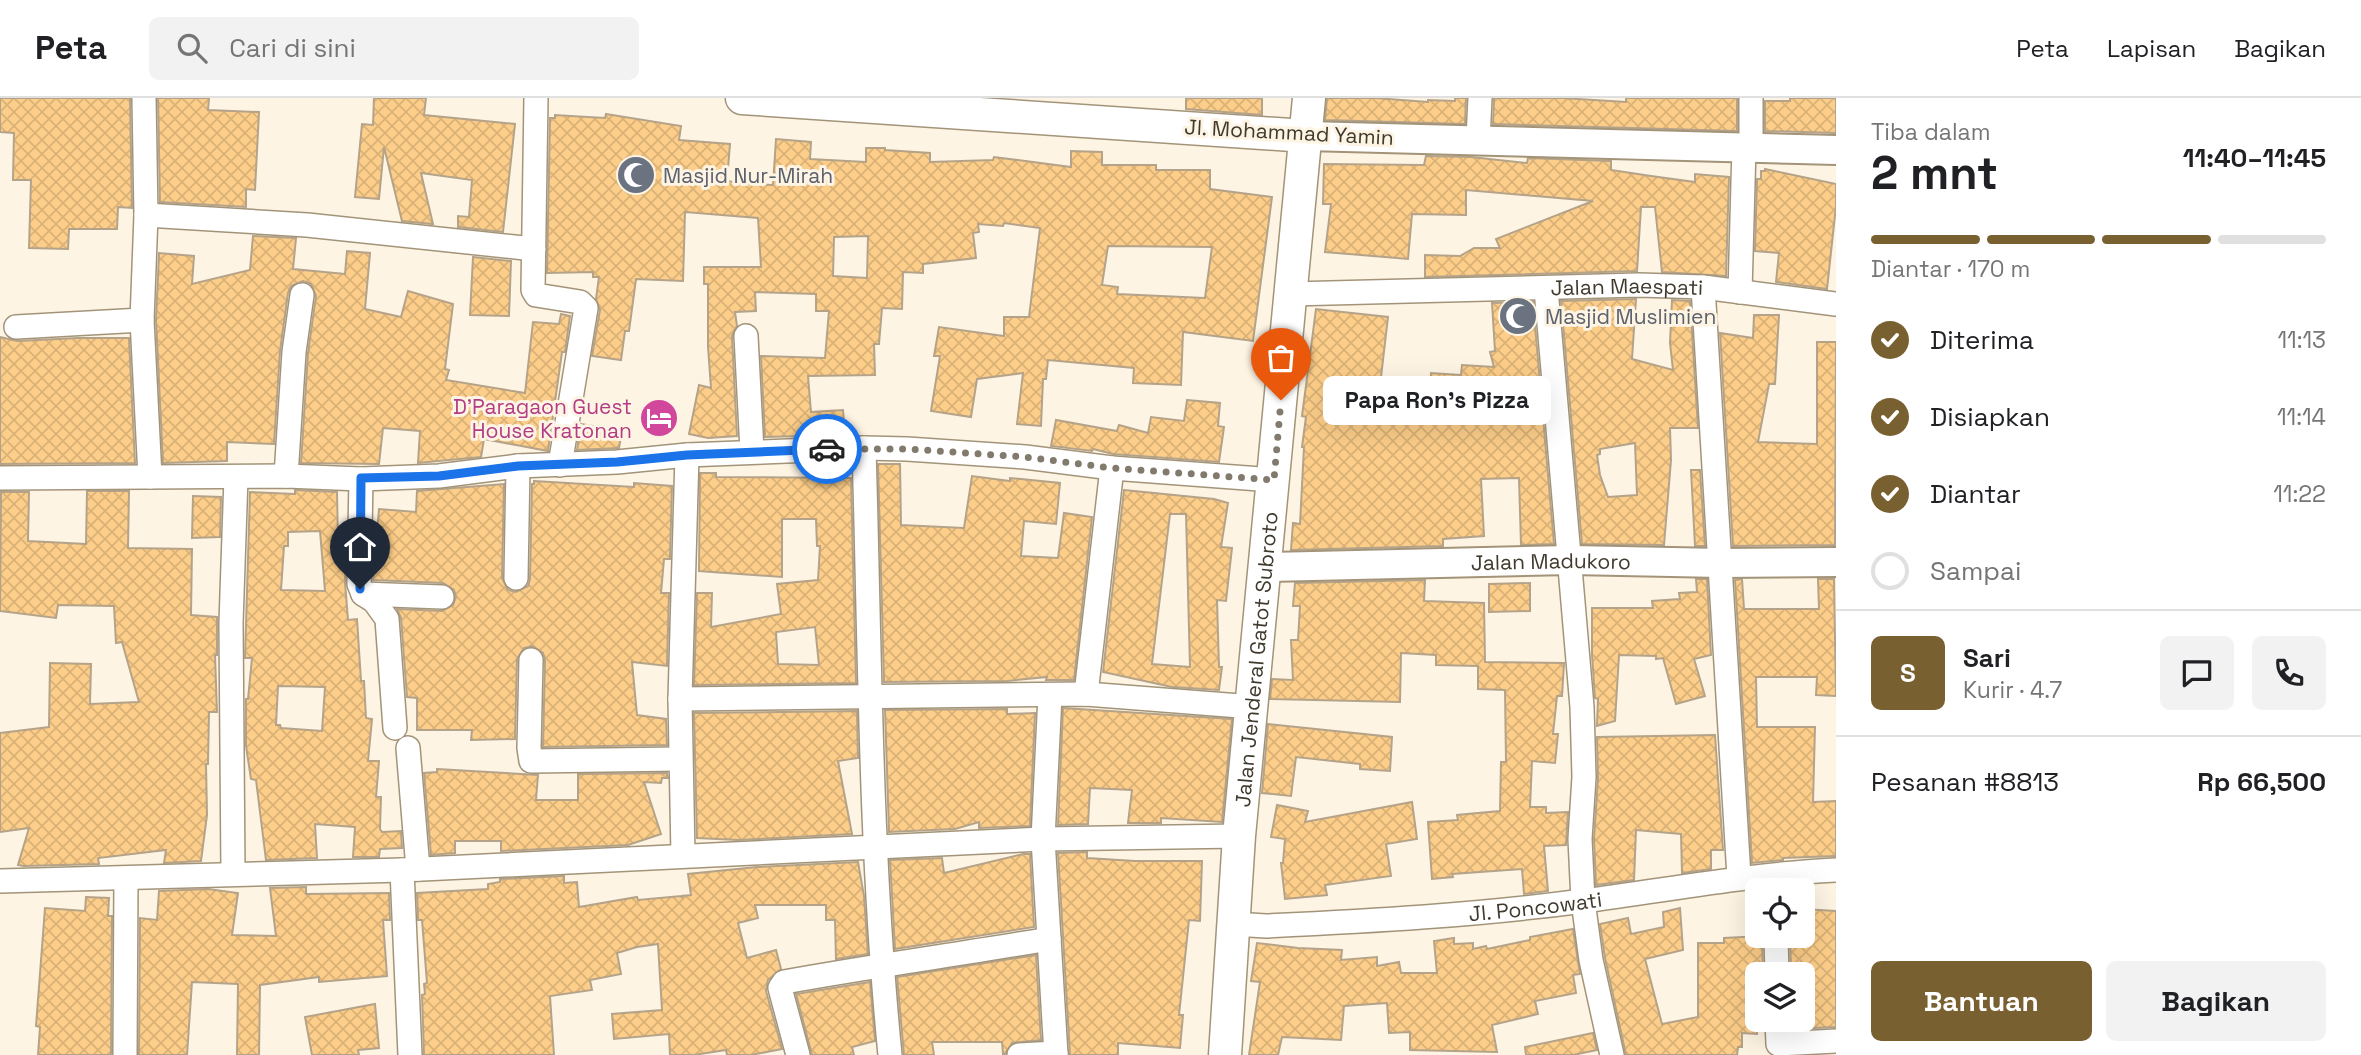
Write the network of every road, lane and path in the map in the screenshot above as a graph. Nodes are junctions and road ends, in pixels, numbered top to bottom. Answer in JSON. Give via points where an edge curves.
{"nodes":[{"id":1,"x":144,"y":98,"type":"edge"},
{"id":2,"x":537,"y":98,"type":"edge"},
{"id":3,"x":742,"y":98,"type":"edge"},
{"id":4,"x":1309,"y":98,"type":"edge"},
{"id":5,"x":1480,"y":98,"type":"edge"},
{"id":6,"x":1751,"y":98,"type":"edge"},
{"id":7,"x":991,"y":106,"type":"edge"},
{"id":8,"x":1306,"y":136,"type":"junction"},
{"id":9,"x":1478,"y":139,"type":"junction"},
{"id":10,"x":1747,"y":147,"type":"junction"},
{"id":11,"x":1836,"y":150,"type":"edge"},
{"id":12,"x":146,"y":215,"type":"junction"},
{"id":13,"x":534,"y":249,"type":"junction"},
{"id":14,"x":1703,"y":287,"type":"junction"},
{"id":15,"x":1546,"y":289,"type":"junction"},
{"id":16,"x":1740,"y":292,"type":"junction"},
{"id":17,"x":302,"y":295,"type":"dead end"},
{"id":18,"x":1291,"y":295,"type":"junction"},
{"id":19,"x":1836,"y":304,"type":"edge"},
{"id":20,"x":142,"y":320,"type":"junction"},
{"id":21,"x":16,"y":327,"type":"dead end"},
{"id":22,"x":746,"y":336,"type":"dead end"},
{"id":23,"x":864,"y":448,"type":"junction"},
{"id":24,"x":752,"y":451,"type":"junction"},
{"id":25,"x":687,"y":455,"type":"junction"},
{"id":26,"x":560,"y":465,"type":"junction"},
{"id":27,"x":518,"y":466,"type":"junction"},
{"id":28,"x":1112,"y":468,"type":"junction"},
{"id":29,"x":286,"y":476,"type":"junction"},
{"id":30,"x":150,"y":477,"type":"junction"},
{"id":31,"x":236,"y":477,"type":"junction"},
{"id":32,"x":0,"y":478,"type":"edge"},
{"id":33,"x":361,"y":478,"type":"junction"},
{"id":34,"x":1274,"y":480,"type":"junction"},
{"id":35,"x":1571,"y":560,"type":"junction"},
{"id":36,"x":1836,"y":562,"type":"edge"},
{"id":37,"x":1721,"y":563,"type":"junction"},
{"id":38,"x":1266,"y":567,"type":"junction"},
{"id":39,"x":516,"y":579,"type":"dead end"},
{"id":40,"x":363,"y":594,"type":"junction"},
{"id":41,"x":442,"y":597,"type":"dead end"},
{"id":42,"x":531,"y":660,"type":"dead end"},
{"id":43,"x":1086,"y":694,"type":"junction"},
{"id":44,"x":1050,"y":695,"type":"junction"},
{"id":45,"x":869,"y":697,"type":"junction"},
{"id":46,"x":680,"y":699,"type":"junction"},
{"id":47,"x":1253,"y":707,"type":"junction"},
{"id":48,"x":395,"y":728,"type":"dead end"},
{"id":49,"x":408,"y":748,"type":"dead end"},
{"id":50,"x":680,"y":760,"type":"junction"},
{"id":51,"x":1239,"y":836,"type":"junction"},
{"id":52,"x":1043,"y":839,"type":"junction"},
{"id":53,"x":875,"y":847,"type":"junction"},
{"id":54,"x":683,"y":855,"type":"junction"},
{"id":55,"x":410,"y":870,"type":"junction"},
{"id":56,"x":1836,"y":870,"type":"edge"},
{"id":57,"x":233,"y":874,"type":"junction"},
{"id":58,"x":1739,"y":877,"type":"junction"},
{"id":59,"x":126,"y":878,"type":"junction"},
{"id":60,"x":1746,"y":878,"type":"edge"},
{"id":61,"x":1796,"y":878,"type":"edge"},
{"id":62,"x":0,"y":881,"type":"edge"},
{"id":63,"x":1583,"y":901,"type":"junction"},
{"id":64,"x":1233,"y":924,"type":"junction"},
{"id":65,"x":1049,"y":939,"type":"junction"},
{"id":66,"x":881,"y":964,"type":"junction"},
{"id":67,"x":1778,"y":1032,"type":"edge"},
{"id":68,"x":1836,"y":1041,"type":"edge"},
{"id":69,"x":1056,"y":1054,"type":"edge"},
{"id":70,"x":125,"y":1055,"type":"edge"},
{"id":71,"x":410,"y":1055,"type":"edge"},
{"id":72,"x":798,"y":1055,"type":"edge"},
{"id":73,"x":890,"y":1055,"type":"edge"},
{"id":74,"x":1018,"y":1055,"type":"edge"},
{"id":75,"x":1225,"y":1055,"type":"edge"},
{"id":76,"x":1612,"y":1055,"type":"edge"}],
"edges":[{"from":1,"to":12,"type":"street"},
{"from":2,"to":13,"type":"street"},
{"from":3,"to":7,"type":"main road","name":"Jl. Mohammad Yamin"},
{"from":4,"to":8,"type":"main road","name":"Jalan Jenderal Gatot Subroto"},
{"from":5,"to":9,"type":"street"},
{"from":6,"to":10,"type":"street"},
{"from":7,"to":8,"type":"main road","name":"Jl. Mohammad Yamin"},
{"from":8,"to":9,"type":"street","name":"Jl. Mohammad Yamin"},
{"from":8,"to":18,"type":"main road","name":"Jalan Jenderal Gatot Subroto"},
{"from":9,"to":10,"type":"street","name":"Jl. Mohammad Yamin"},
{"from":10,"to":11,"type":"street","name":"Jl. Mohammad Yamin"},
{"from":10,"to":16,"type":"street"},
{"from":12,"to":13,"type":"street","via":[[307,225]]},
{"from":12,"to":20,"type":"street"},
{"from":13,"to":26,"type":"street","via":[[534,294],[580,302],[586,308]]},
{"from":14,"to":15,"type":"street","name":"Jalan Maespati"},
{"from":14,"to":16,"type":"street","name":"Jalan Maespati"},
{"from":14,"to":37,"type":"street"},
{"from":15,"to":18,"type":"street","name":"Jalan Maespati"},
{"from":15,"to":35,"type":"street"},
{"from":16,"to":19,"type":"street","name":"Jalan Maespati"},
{"from":17,"to":29,"type":"street"},
{"from":18,"to":34,"type":"main road","name":"Jalan Jenderal Gatot Subroto"},
{"from":20,"to":21,"type":"street"},
{"from":20,"to":30,"type":"street"},
{"from":22,"to":24,"type":"street"},
{"from":23,"to":24,"type":"street"},
{"from":23,"to":28,"type":"street","via":[[1025,457]]},
{"from":23,"to":45,"type":"street"},
{"from":24,"to":25,"type":"street"},
{"from":25,"to":26,"type":"street"},
{"from":25,"to":46,"type":"street"},
{"from":26,"to":27,"type":"street"},
{"from":27,"to":33,"type":"street","via":[[439,476]]},
{"from":27,"to":39,"type":"street"},
{"from":28,"to":34,"type":"street"},
{"from":28,"to":43,"type":"street"},
{"from":29,"to":31,"type":"street"},
{"from":29,"to":33,"type":"street"},
{"from":30,"to":31,"type":"street"},
{"from":30,"to":32,"type":"street"},
{"from":31,"to":57,"type":"street","via":[[231,623]]},
{"from":33,"to":40,"type":"street","via":[[359,584]]},
{"from":34,"to":38,"type":"main road","name":"Jalan Jenderal Gatot Subroto"},
{"from":35,"to":37,"type":"street","name":"Jalan Madukoro"},
{"from":35,"to":38,"type":"street","name":"Jalan Madukoro"},
{"from":35,"to":63,"type":"street","via":[[1583,707]]},
{"from":36,"to":37,"type":"street","name":"Jalan Madukoro"},
{"from":37,"to":58,"type":"street"},
{"from":38,"to":47,"type":"main road","name":"Jalan Jenderal Gatot Subroto"},
{"from":40,"to":41,"type":"street"},
{"from":40,"to":48,"type":"street","via":[[387,620]]},
{"from":42,"to":50,"type":"street","via":[[531,761]]},
{"from":43,"to":44,"type":"street"},
{"from":43,"to":47,"type":"street"},
{"from":44,"to":45,"type":"street"},
{"from":44,"to":52,"type":"street"},
{"from":45,"to":46,"type":"street"},
{"from":45,"to":53,"type":"street"},
{"from":46,"to":50,"type":"street"},
{"from":47,"to":51,"type":"main road","name":"Jalan Jenderal Gatot Subroto"},
{"from":49,"to":55,"type":"street"},
{"from":50,"to":54,"type":"street"},
{"from":51,"to":52,"type":"street"},
{"from":51,"to":64,"type":"main road","name":"Jalan Jenderal Gatot Subroto"},
{"from":52,"to":53,"type":"street"},
{"from":52,"to":65,"type":"street"},
{"from":53,"to":54,"type":"street"},
{"from":53,"to":66,"type":"street"},
{"from":54,"to":55,"type":"street"},
{"from":55,"to":57,"type":"street"},
{"from":55,"to":71,"type":"street"},
{"from":56,"to":61,"type":"street","name":"Jl. Poncowati"},
{"from":57,"to":59,"type":"street"},
{"from":58,"to":60,"type":"street","name":"Jl. Poncowati"},
{"from":58,"to":63,"type":"street","name":"Jl. Poncowati"},
{"from":59,"to":62,"type":"street"},
{"from":59,"to":70,"type":"street"},
{"from":63,"to":64,"type":"street","name":"Jl. Poncowati","via":[[1433,916]]},
{"from":63,"to":76,"type":"street"},
{"from":64,"to":75,"type":"main road","name":"Jalan Jenderal Gatot Subroto"},
{"from":65,"to":66,"type":"street"},
{"from":65,"to":69,"type":"street"},
{"from":66,"to":72,"type":"street","via":[[782,984]]},
{"from":66,"to":73,"type":"street"},
{"from":67,"to":68,"type":"street","via":[[1778,1044]]},
{"from":69,"to":74,"type":"street"}]}
